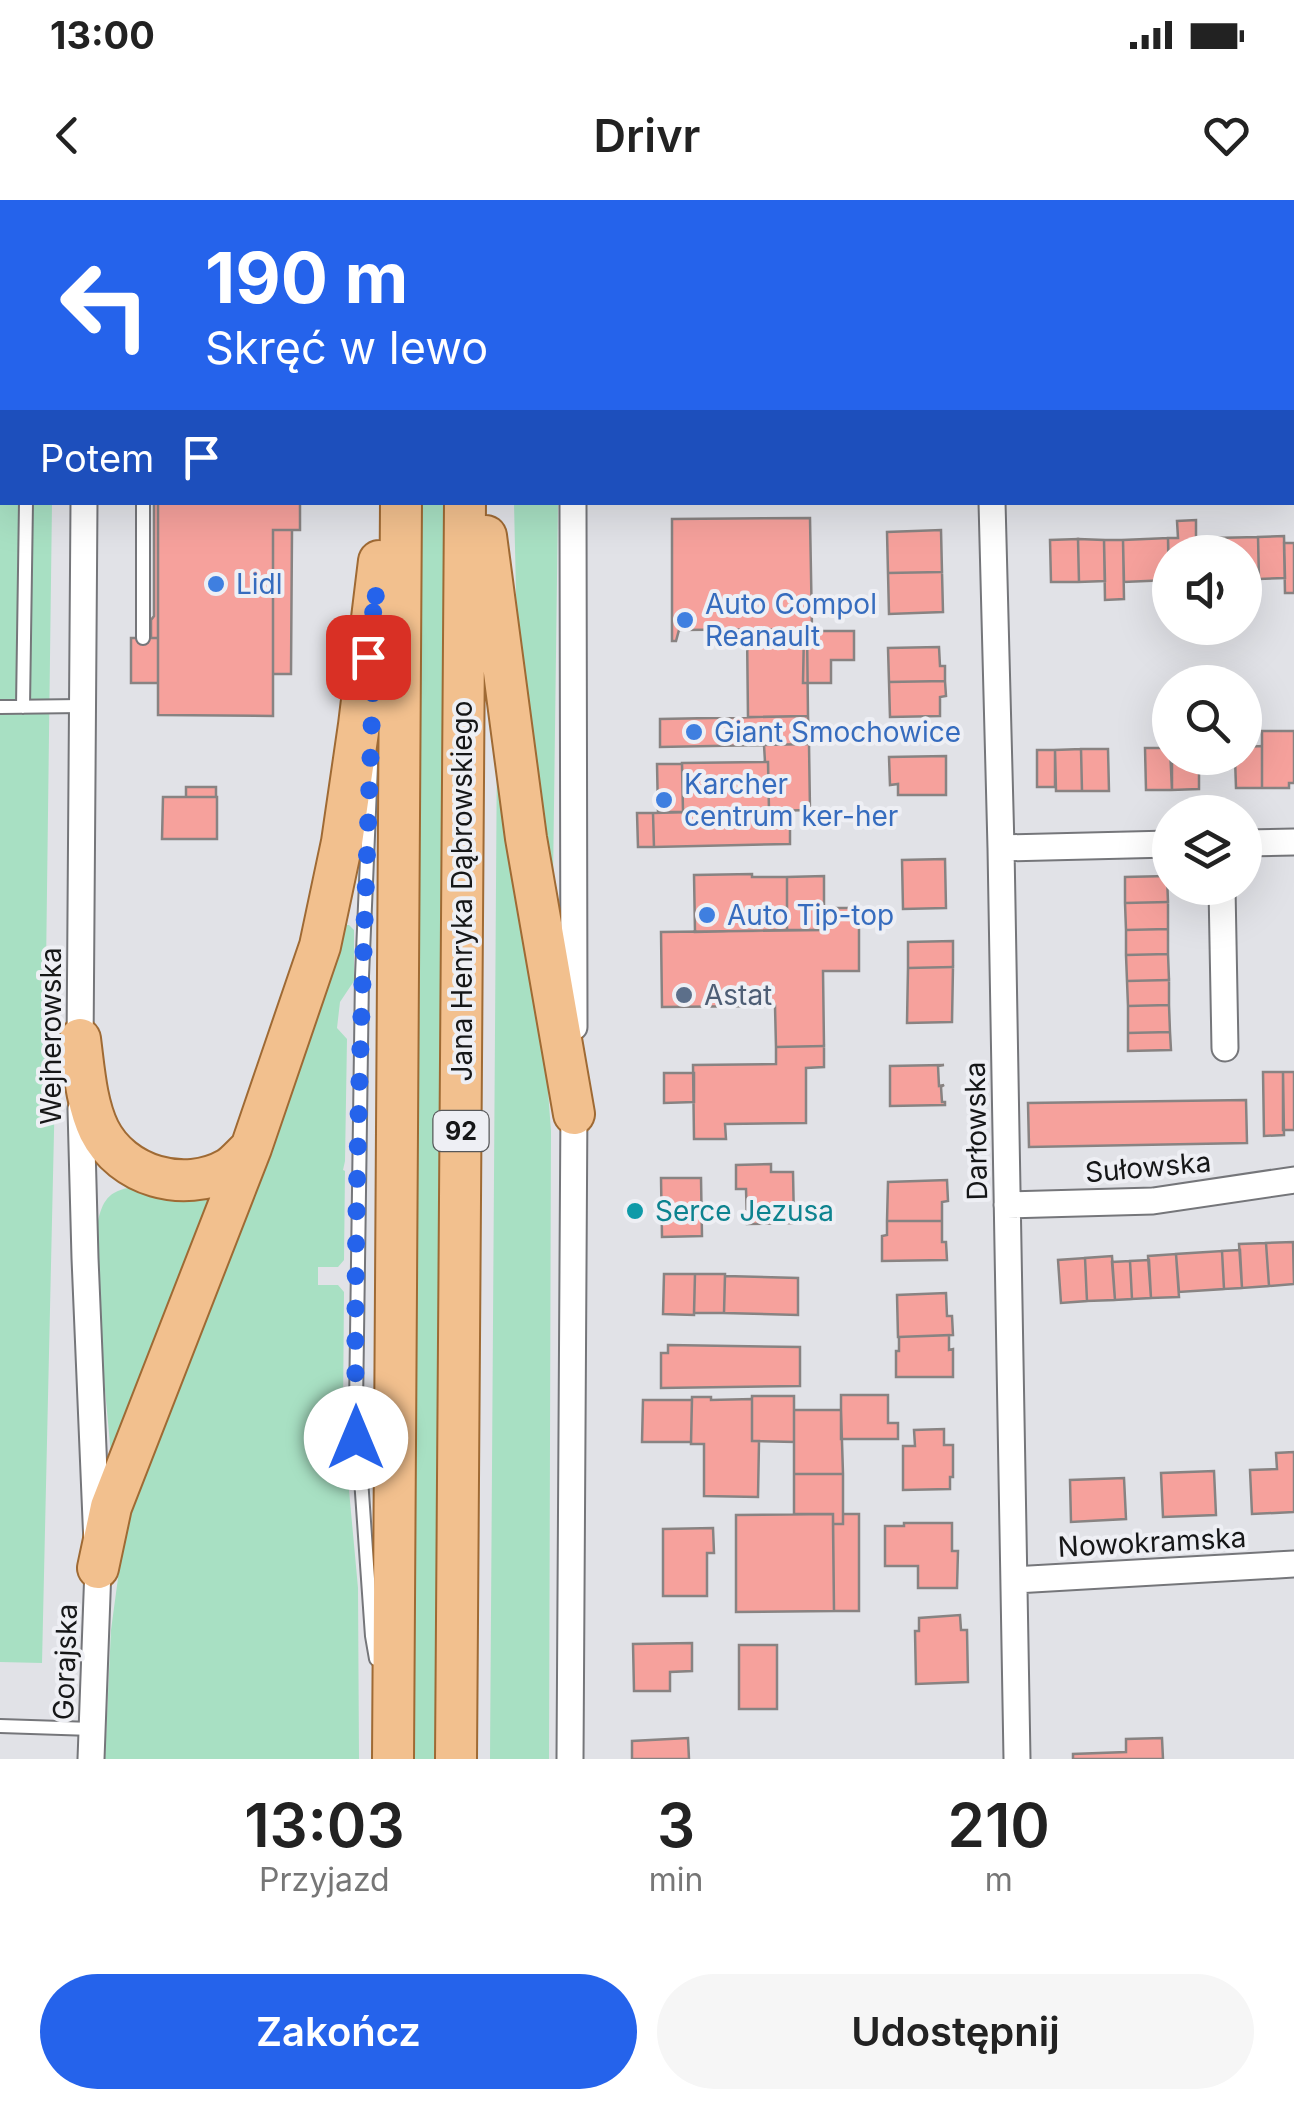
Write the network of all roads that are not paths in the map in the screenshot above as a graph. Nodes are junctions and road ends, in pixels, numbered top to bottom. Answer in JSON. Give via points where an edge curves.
{"nodes":[{"id":1,"x":26,"y":505,"type":"edge"},
{"id":2,"x":84,"y":505,"type":"edge"},
{"id":3,"x":143,"y":505,"type":"edge"},
{"id":4,"x":386,"y":505,"type":"edge"},
{"id":5,"x":401,"y":505,"type":"edge"},
{"id":6,"x":465,"y":505,"type":"edge"},
{"id":7,"x":482,"y":505,"type":"edge"},
{"id":8,"x":574,"y":505,"type":"edge"},
{"id":9,"x":992,"y":505,"type":"edge"},
{"id":10,"x":376,"y":588,"type":"junction"},
{"id":11,"x":143,"y":638,"type":"dead end"},
{"id":12,"x":82,"y":706,"type":"junction"},
{"id":13,"x":22,"y":707,"type":"junction"},
{"id":14,"x":0,"y":708,"type":"edge"},
{"id":15,"x":372,"y":738,"type":"dead end"},
{"id":16,"x":372,"y":757,"type":"dead end"},
{"id":17,"x":1294,"y":842,"type":"edge"},
{"id":18,"x":1262,"y":843,"type":"edge"},
{"id":19,"x":1152,"y":844,"type":"edge"},
{"id":20,"x":1001,"y":848,"type":"junction"},
{"id":21,"x":1222,"y":905,"type":"edge"},
{"id":22,"x":80,"y":1039,"type":"junction"},
{"id":23,"x":1225,"y":1048,"type":"dead end"},
{"id":24,"x":574,"y":1114,"type":"junction"},
{"id":25,"x":251,"y":1148,"type":"junction"},
{"id":26,"x":1294,"y":1180,"type":"edge"},
{"id":27,"x":1008,"y":1205,"type":"junction"},
{"id":28,"x":1294,"y":1564,"type":"edge"},
{"id":29,"x":98,"y":1568,"type":"junction"},
{"id":30,"x":1014,"y":1580,"type":"junction"},
{"id":31,"x":0,"y":1726,"type":"edge"},
{"id":32,"x":92,"y":1729,"type":"junction"},
{"id":33,"x":393,"y":1751,"type":"edge"},
{"id":34,"x":91,"y":1759,"type":"edge"},
{"id":35,"x":456,"y":1759,"type":"edge"},
{"id":36,"x":570,"y":1759,"type":"edge"},
{"id":37,"x":1017,"y":1759,"type":"edge"}],
"edges":[{"from":1,"to":13,"type":"lane"},
{"from":2,"to":12,"type":"street","name":"Wejherowska"},
{"from":3,"to":11,"type":"lane"},
{"from":4,"to":10,"type":"main road"},
{"from":5,"to":33,"type":"main road","number":"92"},
{"from":6,"to":35,"type":"main road","name":"Jana Henryka Dąbrowskiego","number":"92"},
{"from":7,"to":24,"type":"main road","via":[[526,838]]},
{"from":8,"to":24,"type":"street"},
{"from":9,"to":20,"type":"street","name":"Darłowska"},
{"from":10,"to":15,"type":"lane"},
{"from":10,"to":25,"type":"main road","via":[[342,842],[320,946]]},
{"from":12,"to":13,"type":"lane"},
{"from":12,"to":22,"type":"street","name":"Wejherowska"},
{"from":13,"to":14,"type":"lane"},
{"from":16,"to":33,"type":"lane","via":[[356,1438],[372,1636]]},
{"from":17,"to":18,"type":"street"},
{"from":19,"to":20,"type":"street"},
{"from":20,"to":27,"type":"street","name":"Darłowska"},
{"from":21,"to":23,"type":"street"},
{"from":22,"to":25,"type":"main road","via":[[98,1128],[136,1168],[163,1179],[192,1180],[232,1166]]},
{"from":22,"to":29,"type":"street","name":"Wejherowska"},
{"from":24,"to":36,"type":"street"},
{"from":25,"to":29,"type":"main road","via":[[111,1508]]},
{"from":26,"to":27,"type":"street","name":"Sułowska","via":[[1154,1202]]},
{"from":27,"to":30,"type":"street","name":"Darłowska"},
{"from":28,"to":30,"type":"street","name":"Nowokramska"},
{"from":29,"to":32,"type":"street","name":"Gorajska"},
{"from":30,"to":37,"type":"street","name":"Darłowska"},
{"from":31,"to":32,"type":"lane"},
{"from":32,"to":34,"type":"street","name":"Gorajska"}]}
